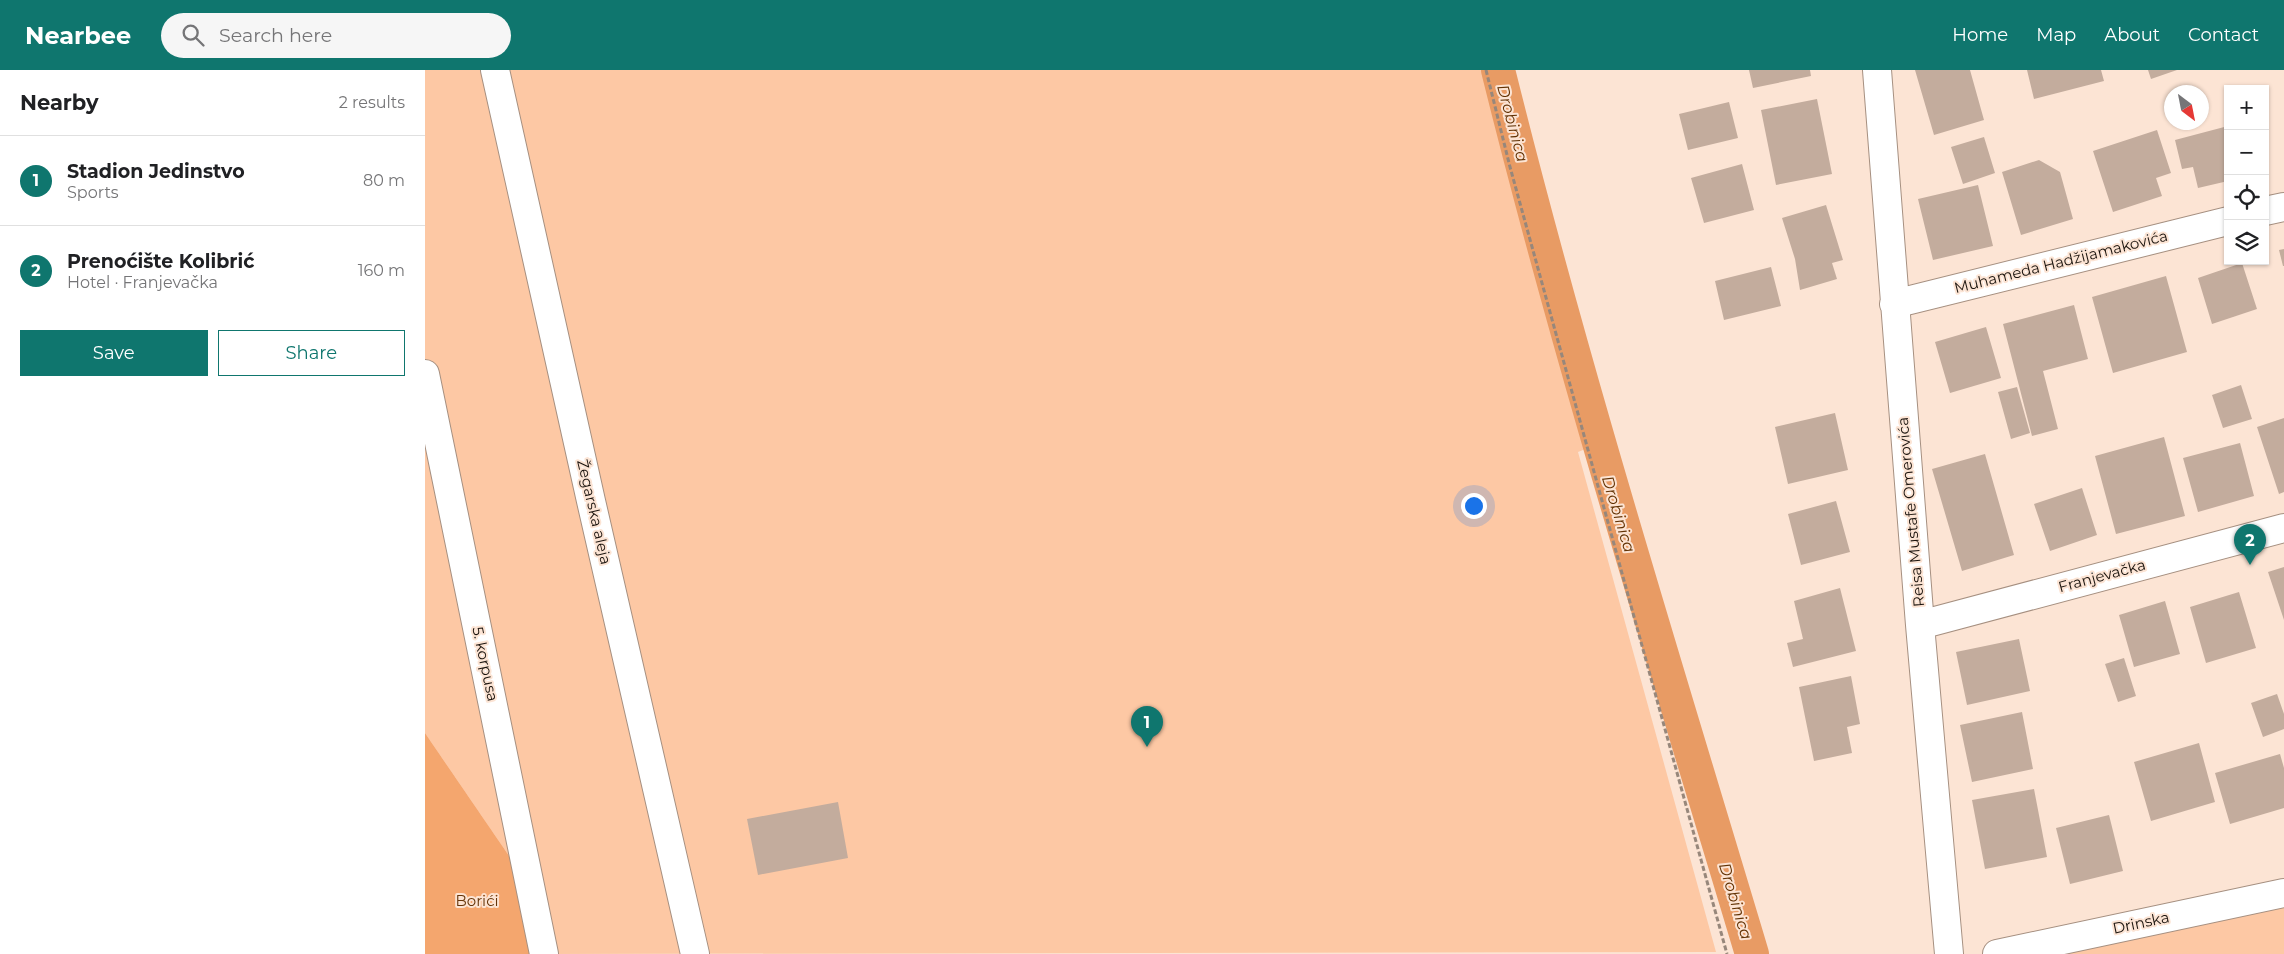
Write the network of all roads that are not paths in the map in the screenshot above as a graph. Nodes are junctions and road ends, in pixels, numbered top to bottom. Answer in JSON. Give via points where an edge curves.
{"nodes":[{"id":1,"x":495,"y":70,"type":"edge"},
{"id":2,"x":1877,"y":70,"type":"edge"},
{"id":3,"x":2284,"y":207,"type":"edge"},
{"id":4,"x":2269,"y":210,"type":"edge"},
{"id":5,"x":2224,"y":222,"type":"edge"},
{"id":6,"x":1894,"y":304,"type":"junction"},
{"id":7,"x":425,"y":374,"type":"edge"},
{"id":8,"x":2284,"y":528,"type":"edge"},
{"id":9,"x":1920,"y":625,"type":"junction"},
{"id":10,"x":2284,"y":893,"type":"edge"},
{"id":11,"x":544,"y":954,"type":"edge"},
{"id":12,"x":695,"y":954,"type":"edge"},
{"id":13,"x":1949,"y":954,"type":"edge"},
{"id":14,"x":1997,"y":954,"type":"edge"}],
"edges":[{"from":1,"to":12,"type":"street","name":"Žegarska aleja"},
{"from":2,"to":6,"type":"street","name":"Reisa Mustafe Omerovića"},
{"from":3,"to":4,"type":"street"},
{"from":5,"to":6,"type":"street","name":"Muhameda Hadžijamakovića"},
{"from":6,"to":9,"type":"street","name":"Reisa Mustafe Omerovića"},
{"from":7,"to":11,"type":"street","name":"5. korpusa"},
{"from":8,"to":9,"type":"street","name":"Franjevačka"},
{"from":9,"to":13,"type":"street","name":"Reisa Mustafe Omerovića"},
{"from":10,"to":14,"type":"street","name":"Drinska"}]}
